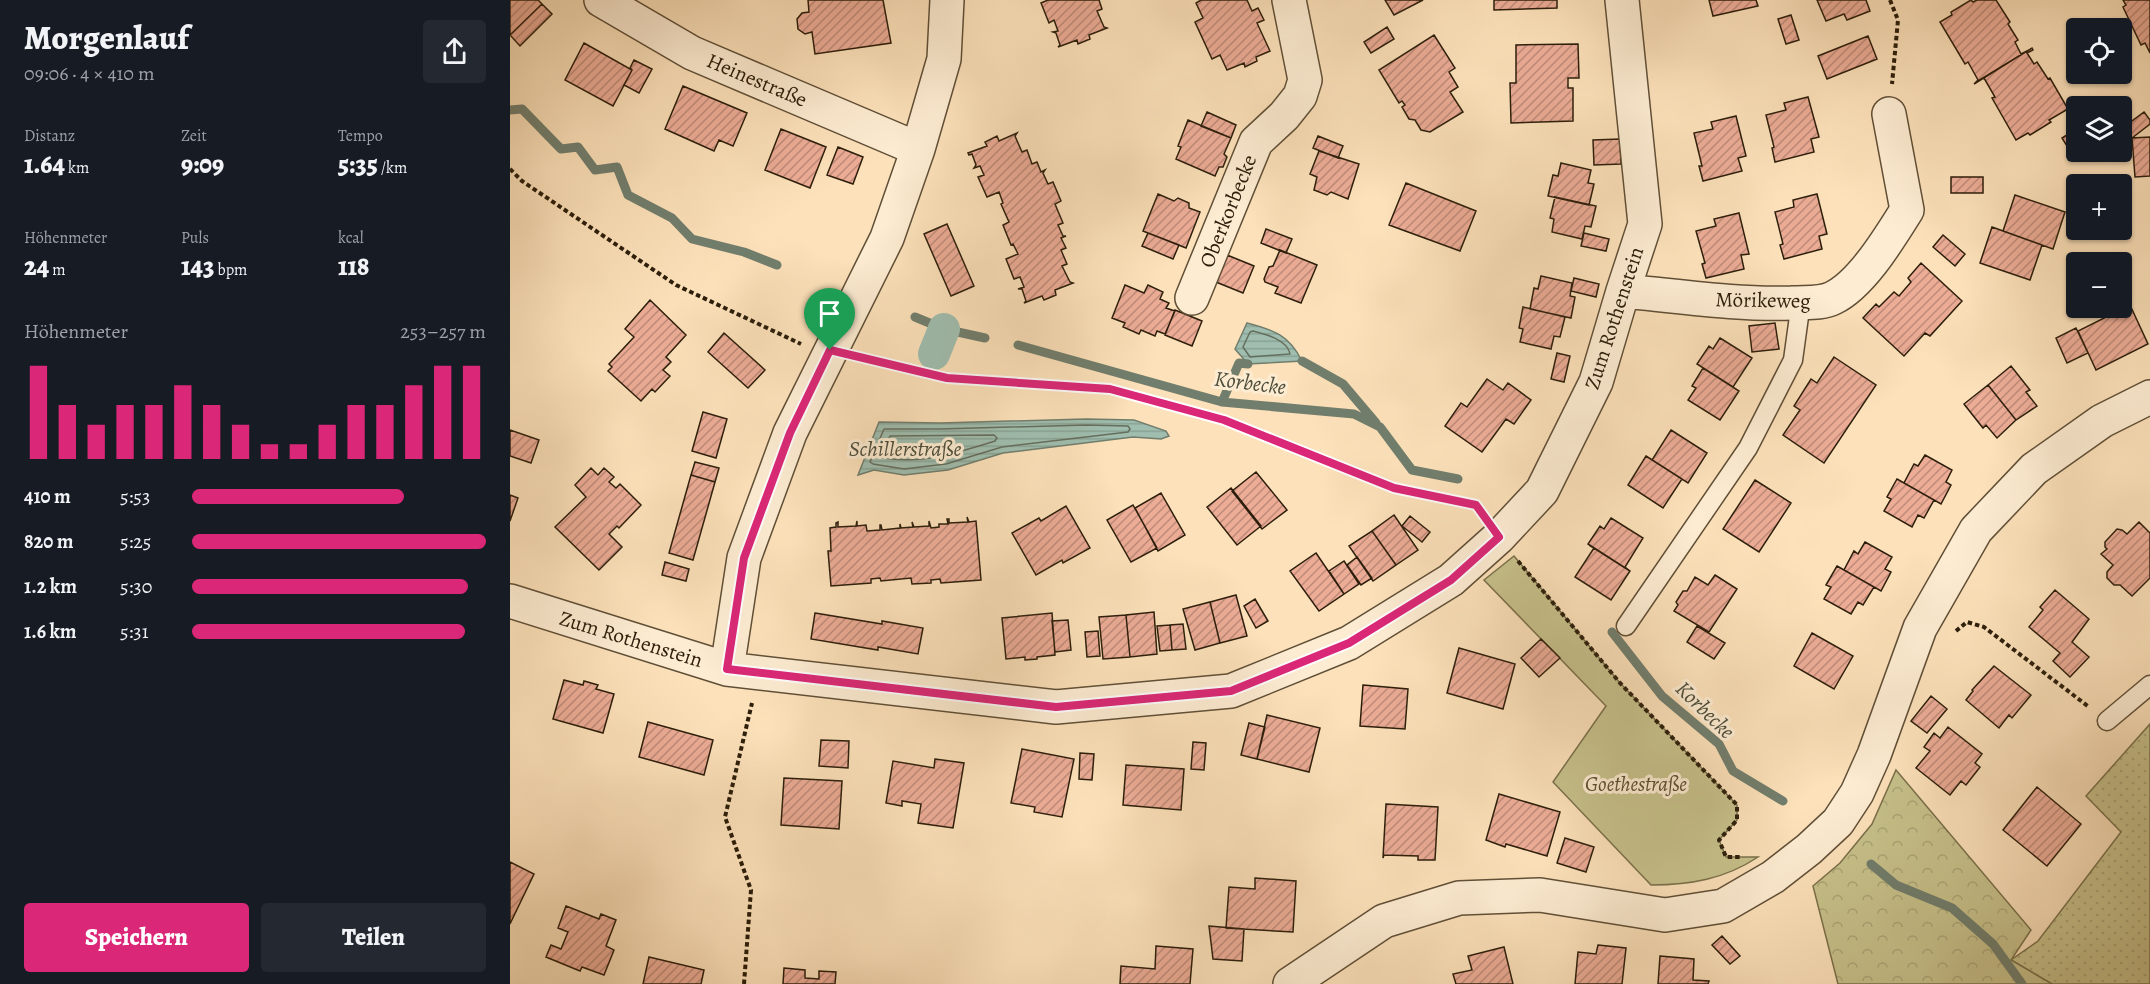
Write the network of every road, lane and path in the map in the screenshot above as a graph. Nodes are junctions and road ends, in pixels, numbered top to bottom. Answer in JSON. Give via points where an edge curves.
{"nodes":[{"id":1,"x":601,"y":0,"type":"edge"},
{"id":2,"x":947,"y":0,"type":"edge"},
{"id":3,"x":1289,"y":0,"type":"edge"},
{"id":4,"x":1622,"y":0,"type":"edge"},
{"id":5,"x":1890,"y":0,"type":"edge"},
{"id":6,"x":1889,"y":114,"type":"joint"},
{"id":7,"x":918,"y":149,"type":"junction"},
{"id":8,"x":510,"y":169,"type":"edge"},
{"id":9,"x":1623,"y":291,"type":"junction"},
{"id":10,"x":1192,"y":298,"type":"dead end"},
{"id":11,"x":1801,"y":302,"type":"junction"},
{"id":12,"x":828,"y":353,"type":"junction"},
{"id":13,"x":2150,"y":397,"type":"edge"},
{"id":14,"x":1499,"y":537,"type":"junction"},
{"id":15,"x":510,"y":602,"type":"edge"},
{"id":16,"x":1626,"y":626,"type":"dead end"},
{"id":17,"x":1920,"y":628,"type":"junction"},
{"id":18,"x":743,"y":671,"type":"junction"},
{"id":19,"x":2150,"y":685,"type":"edge"},
{"id":20,"x":2108,"y":721,"type":"joint"},
{"id":21,"x":1773,"y":877,"type":"junction"},
{"id":22,"x":744,"y":984,"type":"edge"},
{"id":23,"x":1290,"y":984,"type":"edge"}],
"edges":[{"from":1,"to":7,"type":"street","name":"Heinestraße","via":[[692,53]]},
{"from":2,"to":7,"type":"street","via":[[944,59]]},
{"from":3,"to":10,"type":"street","name":"Oberkorbecke","via":[[1305,80],[1300,96],[1256,142]]},
{"from":4,"to":9,"type":"street","name":"Zum Rothenstein","via":[[1645,224]]},
{"from":5,"to":6,"type":"path","via":[[1898,20]]},
{"from":6,"to":11,"type":"street","name":"Mörikeweg","via":[[1907,210],[1878,256],[1855,281],[1834,298]]},
{"from":7,"to":12,"type":"street","via":[[887,238]]},
{"from":8,"to":12,"type":"path","via":[[676,285]]},
{"from":9,"to":11,"type":"street","name":"Mörikeweg","via":[[1758,304]]},
{"from":9,"to":14,"type":"street","name":"Zum Rothenstein","via":[[1596,382],[1542,491]]},
{"from":11,"to":16,"type":"lane","via":[[1793,360],[1748,448]]},
{"from":12,"to":14,"type":"path","via":[[947,378],[1110,389],[1224,420],[1394,488],[1476,505]]},
{"from":12,"to":18,"type":"street","via":[[790,433],[744,558]]},
{"from":13,"to":17,"type":"street","via":[[2102,421],[2034,469],[1976,530]]},
{"from":14,"to":18,"type":"street","name":"Zum Rothenstein","via":[[1451,580],[1349,643],[1231,691],[1056,707]]},
{"from":14,"to":21,"type":"path","via":[[1620,683],[1737,805],[1737,820],[1719,840],[1726,857],[1758,857]]},
{"from":15,"to":18,"type":"street","name":"Zum Rothenstein"},
{"from":17,"to":20,"type":"path","via":[[1934,648],[1967,622],[1984,627]]},
{"from":17,"to":21,"type":"street","via":[[1857,793],[1838,822]]},
{"from":18,"to":22,"type":"path","via":[[725,817],[751,890]]},
{"from":19,"to":20,"type":"lane"},
{"from":21,"to":23,"type":"street","via":[[1723,906],[1665,915],[1540,896],[1459,898],[1384,921]]}]}
